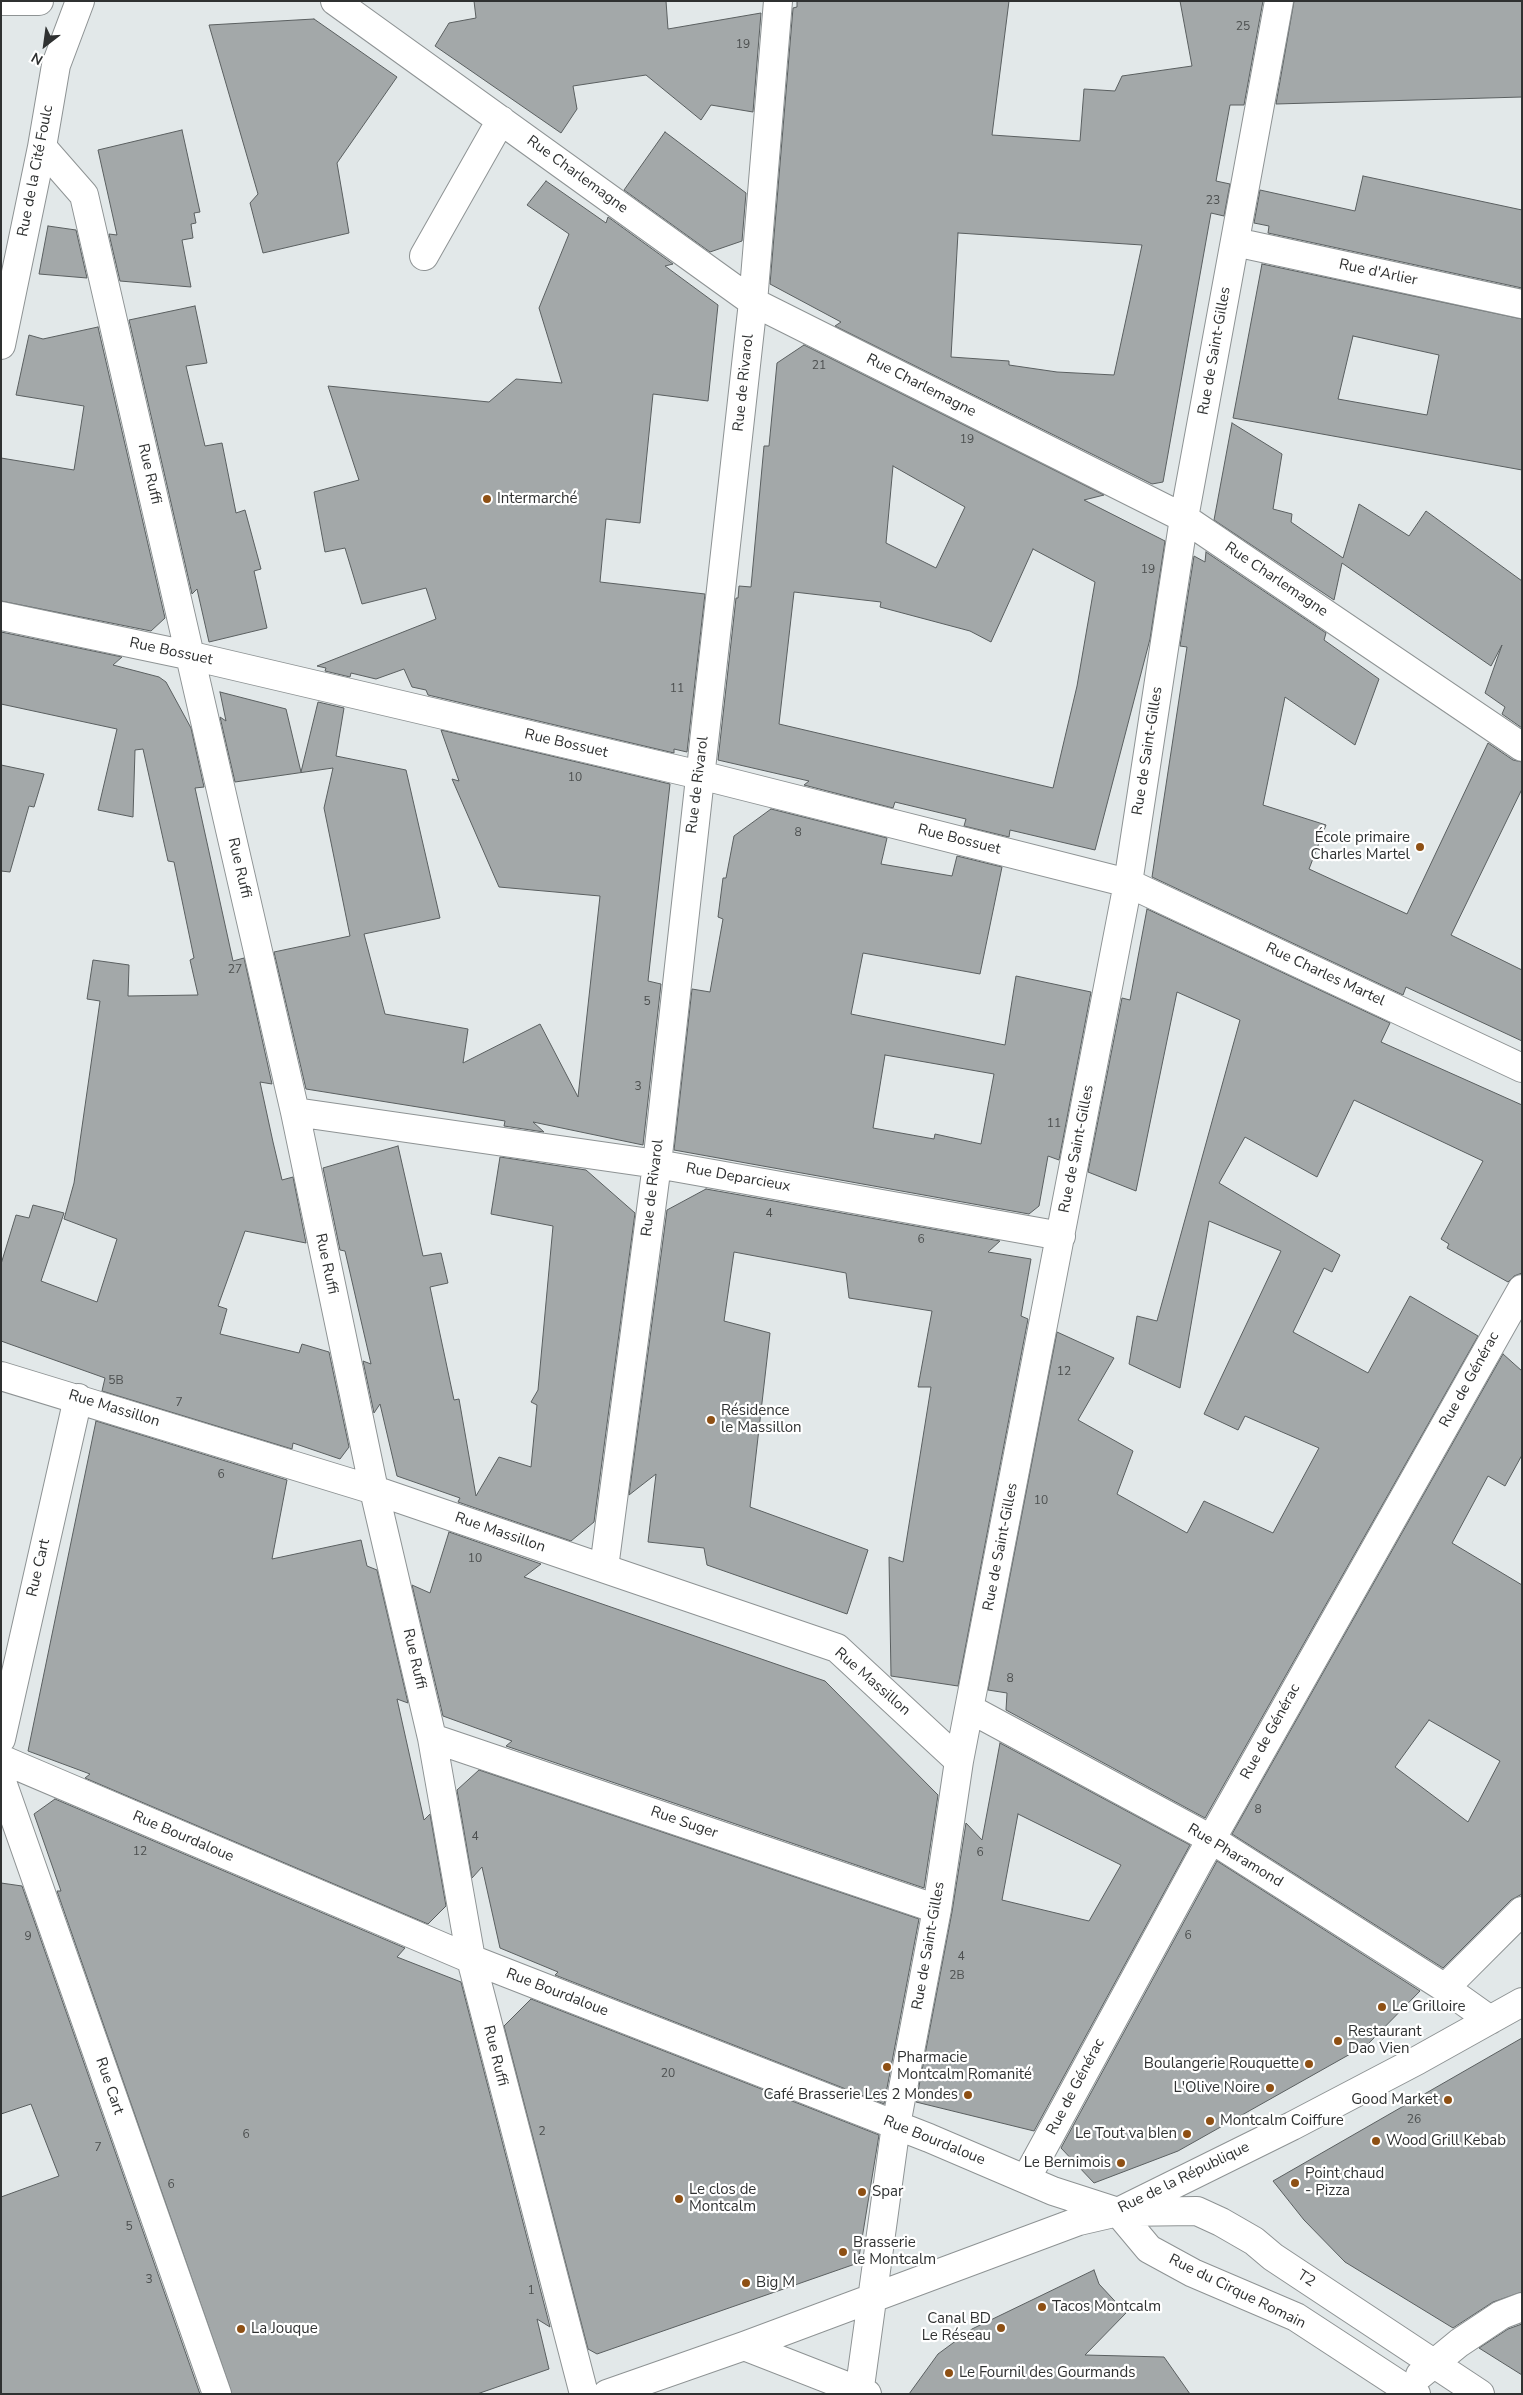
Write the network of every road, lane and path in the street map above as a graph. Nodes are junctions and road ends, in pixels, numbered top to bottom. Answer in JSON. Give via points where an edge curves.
{"nodes":[{"id":1,"x":2,"y":1,"type":"edge"},
{"id":2,"x":40,"y":1,"type":"edge"},
{"id":3,"x":80,"y":1,"type":"edge"},
{"id":4,"x":336,"y":1,"type":"edge"},
{"id":5,"x":778,"y":1,"type":"edge"},
{"id":6,"x":1279,"y":1,"type":"edge"},
{"id":7,"x":501,"y":120,"type":"junction"},
{"id":8,"x":42,"y":147,"type":"junction"},
{"id":9,"x":1235,"y":242,"type":"junction"},
{"id":10,"x":424,"y":256,"type":"dead end"},
{"id":11,"x":753,"y":302,"type":"junction"},
{"id":12,"x":1522,"y":304,"type":"edge"},
{"id":13,"x":1,"y":345,"type":"edge"},
{"id":14,"x":1184,"y":518,"type":"junction"},
{"id":15,"x":1,"y":616,"type":"edge"},
{"id":16,"x":192,"y":656,"type":"junction"},
{"id":17,"x":1522,"y":746,"type":"edge"},
{"id":18,"x":700,"y":775,"type":"junction"},
{"id":19,"x":1128,"y":882,"type":"junction"},
{"id":20,"x":1522,"y":1068,"type":"edge"},
{"id":21,"x":294,"y":1112,"type":"junction"},
{"id":22,"x":657,"y":1164,"type":"junction"},
{"id":23,"x":1060,"y":1236,"type":"junction"},
{"id":24,"x":1522,"y":1289,"type":"edge"},
{"id":25,"x":1,"y":1376,"type":"edge"},
{"id":26,"x":78,"y":1398,"type":"junction"},
{"id":27,"x":374,"y":1490,"type":"junction"},
{"id":28,"x":604,"y":1568,"type":"junction"},
{"id":29,"x":970,"y":1709,"type":"junction"},
{"id":30,"x":432,"y":1738,"type":"junction"},
{"id":31,"x":1,"y":1739,"type":"edge"},
{"id":32,"x":1,"y":1759,"type":"edge"},
{"id":33,"x":959,"y":1761,"type":"junction"},
{"id":34,"x":1,"y":1778,"type":"edge"},
{"id":35,"x":1211,"y":1839,"type":"junction"},
{"id":36,"x":937,"y":1909,"type":"junction"},
{"id":37,"x":1522,"y":1911,"type":"edge"},
{"id":38,"x":470,"y":1959,"type":"junction"},
{"id":39,"x":1445,"y":1988,"type":"junction"},
{"id":40,"x":1522,"y":2002,"type":"edge"},
{"id":41,"x":1490,"y":2020,"type":"junction"},
{"id":42,"x":896,"y":2125,"type":"junction"},
{"id":43,"x":1026,"y":2179,"type":"junction"},
{"id":44,"x":1118,"y":2212,"type":"junction"},
{"id":45,"x":873,"y":2297,"type":"junction"},
{"id":46,"x":1522,"y":2307,"type":"edge"},
{"id":47,"x":744,"y":2346,"type":"junction"},
{"id":48,"x":1435,"y":2364,"type":"junction"},
{"id":49,"x":1409,"y":2390,"type":"edge"},
{"id":50,"x":861,"y":2392,"type":"edge"},
{"id":51,"x":217,"y":2394,"type":"edge"},
{"id":52,"x":584,"y":2394,"type":"edge"},
{"id":53,"x":607,"y":2394,"type":"edge"},
{"id":54,"x":1480,"y":2394,"type":"edge"}],
"edges":[{"from":1,"to":2,"type":"street"},
{"from":3,"to":8,"type":"street","name":"Rue de la Cité Foulc","via":[[56,65]]},
{"from":4,"to":7,"type":"street","name":"Rue Charlemagne"},
{"from":5,"to":11,"type":"street","name":"Rue de Rivarol"},
{"from":6,"to":9,"type":"street","name":"Rue de Saint-Gilles"},
{"from":7,"to":10,"type":"street"},
{"from":7,"to":11,"type":"street","name":"Rue Charlemagne"},
{"from":8,"to":13,"type":"street","name":"Rue de la Cité Foulc"},
{"from":8,"to":16,"type":"street","name":"Rue Ruffi","via":[[84,195]]},
{"from":9,"to":12,"type":"street","name":"Rue d'Arlier"},
{"from":9,"to":14,"type":"street","name":"Rue de Saint-Gilles"},
{"from":11,"to":14,"type":"street","name":"Rue Charlemagne"},
{"from":11,"to":18,"type":"street","name":"Rue de Rivarol"},
{"from":14,"to":17,"type":"street","name":"Rue Charlemagne"},
{"from":14,"to":19,"type":"street","name":"Rue de Saint-Gilles"},
{"from":15,"to":16,"type":"street","name":"Rue Bossuet"},
{"from":16,"to":18,"type":"street","name":"Rue Bossuet"},
{"from":16,"to":21,"type":"street","name":"Rue Ruffi"},
{"from":18,"to":19,"type":"street","name":"Rue Bossuet"},
{"from":18,"to":22,"type":"street","name":"Rue de Rivarol"},
{"from":19,"to":20,"type":"street","name":"Rue Charles Martel"},
{"from":19,"to":23,"type":"street","name":"Rue de Saint-Gilles"},
{"from":21,"to":22,"type":"street","name":"Rue Deparcieux"},
{"from":21,"to":27,"type":"street","name":"Rue Ruffi"},
{"from":22,"to":23,"type":"street","name":"Rue Deparcieux"},
{"from":22,"to":28,"type":"street","name":"Rue de Rivarol"},
{"from":23,"to":29,"type":"street","name":"Rue de Saint-Gilles"},
{"from":24,"to":35,"type":"street","name":"Rue de Générac"},
{"from":25,"to":26,"type":"street","name":"Rue Massillon"},
{"from":26,"to":27,"type":"street","name":"Rue Massillon"},
{"from":26,"to":31,"type":"street","name":"Rue Cart"},
{"from":27,"to":28,"type":"street","name":"Rue Massillon"},
{"from":27,"to":30,"type":"street","name":"Rue Ruffi"},
{"from":28,"to":33,"type":"street","name":"Rue Massillon","via":[[837,1648]]},
{"from":29,"to":33,"type":"street","name":"Rue de Saint-Gilles"},
{"from":29,"to":35,"type":"street","name":"Rue Pharamond"},
{"from":30,"to":36,"type":"street","name":"Rue Suger"},
{"from":30,"to":38,"type":"street","name":"Rue Ruffi"},
{"from":32,"to":38,"type":"street","name":"Rue Bourdaloue"},
{"from":33,"to":36,"type":"street","name":"Rue de Saint-Gilles"},
{"from":34,"to":51,"type":"street","name":"Rue Cart"},
{"from":35,"to":39,"type":"street","name":"Rue Pharamond"},
{"from":35,"to":43,"type":"street","name":"Rue de Générac"},
{"from":36,"to":42,"type":"street","name":"Rue de Saint-Gilles"},
{"from":37,"to":39,"type":"street"},
{"from":38,"to":42,"type":"street","name":"Rue Bourdaloue"},
{"from":38,"to":52,"type":"street","name":"Rue Ruffi"},
{"from":39,"to":41,"type":"street","name":"Rue Pharamond"},
{"from":40,"to":41,"type":"street","name":"Rue de la République"},
{"from":41,"to":44,"type":"street","name":"Rue de la République","via":[[1292,2126]]},
{"from":42,"to":43,"type":"street","name":"Rue Bourdaloue"},
{"from":42,"to":45,"type":"street","name":"Rue de Saint-Gilles"},
{"from":43,"to":44,"type":"street","name":"Rue Bourdaloue","via":[[1053,2192]]},
{"from":44,"to":45,"type":"street","name":"Rue de la République","via":[[1079,2221]]},
{"from":44,"to":48,"type":"street","name":"T2","via":[[1197,2211],[1222,2222]]},
{"from":44,"to":49,"type":"street","name":"Rue du Cirque Romain","via":[[1149,2249],[1193,2273],[1296,2317]]},
{"from":45,"to":47,"type":"street","name":"Rue de la République"},
{"from":45,"to":50,"type":"street","name":"Rue de Saint-Gilles"},
{"from":46,"to":48,"type":"street","via":[[1501,2315],[1459,2342]]},
{"from":47,"to":50,"type":"street"},
{"from":47,"to":53,"type":"street","name":"Rue de la République"},
{"from":48,"to":49,"type":"street"},
{"from":48,"to":54,"type":"street","name":"T2"}]}
